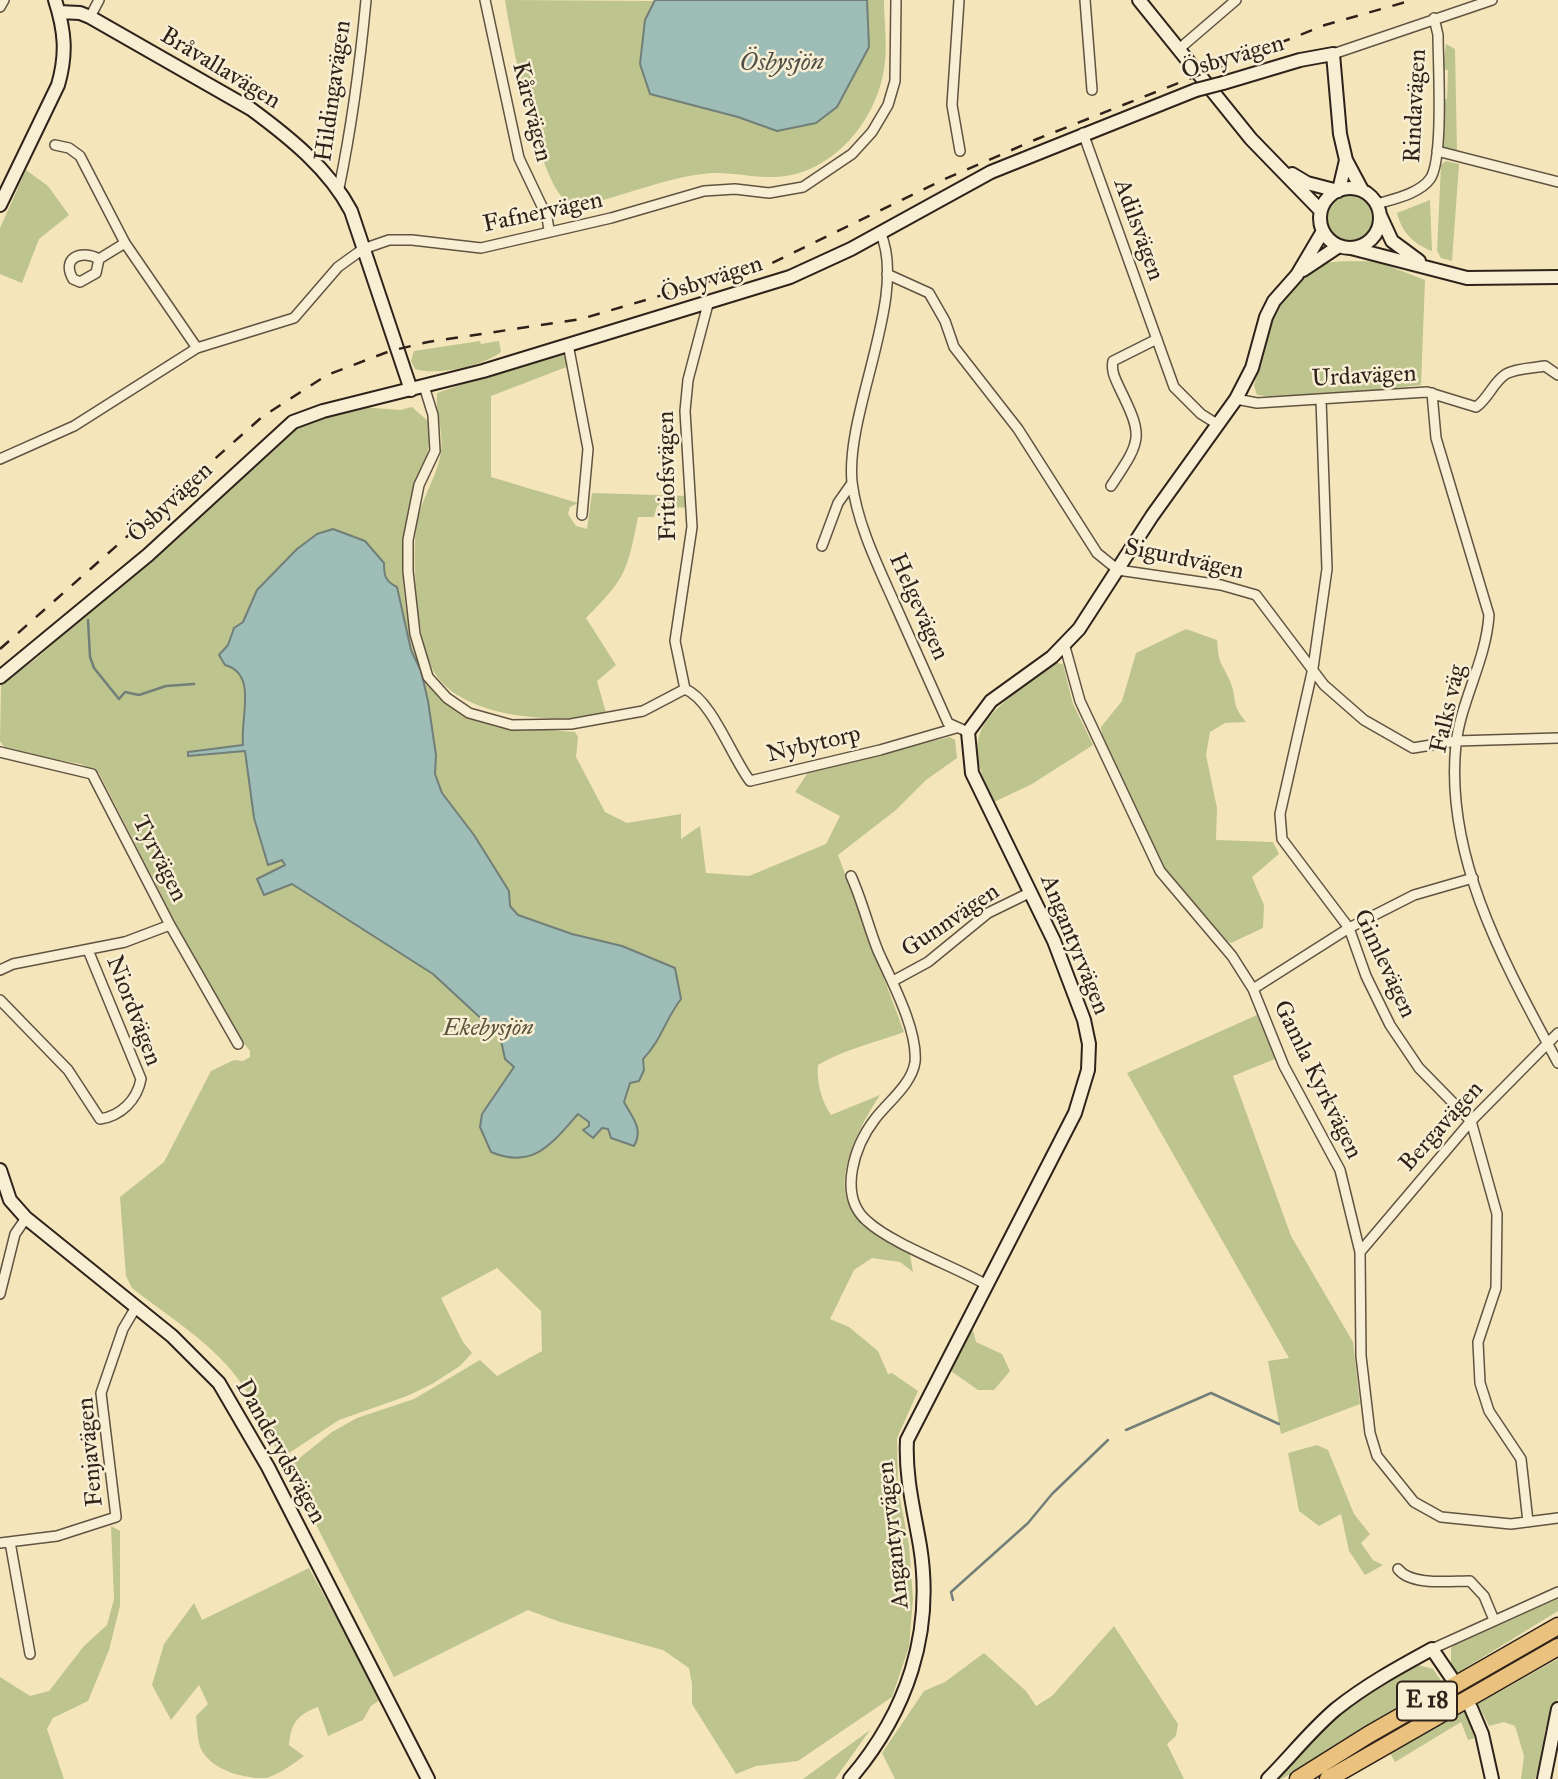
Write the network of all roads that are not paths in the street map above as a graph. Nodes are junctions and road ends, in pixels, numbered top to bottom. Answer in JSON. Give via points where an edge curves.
{"nodes":[{"id":1,"x":4,"y":0,"type":"edge"},
{"id":2,"x":99,"y":0,"type":"edge"},
{"id":3,"x":366,"y":0,"type":"edge"},
{"id":4,"x":485,"y":0,"type":"edge"},
{"id":5,"x":896,"y":0,"type":"edge"},
{"id":6,"x":959,"y":0,"type":"edge"},
{"id":7,"x":1085,"y":0,"type":"edge"},
{"id":8,"x":1139,"y":0,"type":"edge"},
{"id":9,"x":1236,"y":0,"type":"edge"},
{"id":10,"x":1492,"y":0,"type":"edge"},
{"id":11,"x":57,"y":6,"type":"edge"},
{"id":12,"x":0,"y":7,"type":"edge"},
{"id":13,"x":90,"y":17,"type":"junction"},
{"id":14,"x":1434,"y":18,"type":"junction"},
{"id":15,"x":1179,"y":48,"type":"junction"},
{"id":16,"x":1333,"y":54,"type":"junction"},
{"id":17,"x":1092,"y":90,"type":"dead end"},
{"id":18,"x":1083,"y":133,"type":"junction"},
{"id":19,"x":55,"y":145,"type":"dead end"},
{"id":20,"x":960,"y":151,"type":"dead end"},
{"id":21,"x":1437,"y":151,"type":"junction"},
{"id":22,"x":1346,"y":159,"type":"junction"},
{"id":23,"x":1276,"y":165,"type":"junction"},
{"id":24,"x":1558,"y":182,"type":"edge"},
{"id":25,"x":339,"y":188,"type":"junction"},
{"id":26,"x":1338,"y":190,"type":"junction"},
{"id":27,"x":1362,"y":190,"type":"junction"},
{"id":28,"x":0,"y":205,"type":"edge"},
{"id":29,"x":1378,"y":209,"type":"junction"},
{"id":30,"x":1321,"y":211,"type":"junction"},
{"id":31,"x":549,"y":230,"type":"junction"},
{"id":32,"x":1323,"y":231,"type":"junction"},
{"id":33,"x":880,"y":232,"type":"junction"},
{"id":34,"x":125,"y":243,"type":"junction"},
{"id":35,"x":1345,"y":247,"type":"junction"},
{"id":36,"x":363,"y":248,"type":"junction"},
{"id":37,"x":99,"y":259,"type":"dead end"},
{"id":38,"x":1429,"y":267,"type":"junction"},
{"id":39,"x":887,"y":274,"type":"junction"},
{"id":40,"x":1297,"y":275,"type":"junction"},
{"id":41,"x":1558,"y":277,"type":"edge"},
{"id":42,"x":708,"y":304,"type":"junction"},
{"id":43,"x":1157,"y":339,"type":"junction"},
{"id":44,"x":568,"y":344,"type":"junction"},
{"id":45,"x":197,"y":348,"type":"junction"},
{"id":46,"x":1558,"y":375,"type":"edge"},
{"id":47,"x":417,"y":388,"type":"junction"},
{"id":48,"x":1432,"y":393,"type":"junction"},
{"id":49,"x":1236,"y":399,"type":"junction"},
{"id":50,"x":1321,"y":399,"type":"junction"},
{"id":51,"x":1217,"y":424,"type":"junction"},
{"id":52,"x":0,"y":459,"type":"edge"},
{"id":53,"x":852,"y":483,"type":"junction"},
{"id":54,"x":1111,"y":486,"type":"dead end"},
{"id":55,"x":582,"y":515,"type":"dead end"},
{"id":56,"x":822,"y":546,"type":"dead end"},
{"id":57,"x":1118,"y":570,"type":"junction"},
{"id":58,"x":1065,"y":647,"type":"junction"},
{"id":59,"x":1313,"y":668,"type":"junction"},
{"id":60,"x":0,"y":677,"type":"edge"},
{"id":61,"x":685,"y":689,"type":"junction"},
{"id":62,"x":962,"y":730,"type":"junction"},
{"id":63,"x":1558,"y":738,"type":"edge"},
{"id":64,"x":1456,"y":741,"type":"junction"},
{"id":65,"x":0,"y":752,"type":"edge"},
{"id":66,"x":850,"y":876,"type":"dead end"},
{"id":67,"x":1473,"y":878,"type":"junction"},
{"id":68,"x":1031,"y":892,"type":"junction"},
{"id":69,"x":170,"y":925,"type":"junction"},
{"id":70,"x":1349,"y":928,"type":"junction"},
{"id":71,"x":88,"y":950,"type":"junction"},
{"id":72,"x":0,"y":970,"type":"edge"},
{"id":73,"x":892,"y":981,"type":"junction"},
{"id":74,"x":1253,"y":989,"type":"junction"},
{"id":75,"x":0,"y":1000,"type":"edge"},
{"id":76,"x":1558,"y":1033,"type":"edge"},
{"id":77,"x":1547,"y":1042,"type":"junction"},
{"id":78,"x":238,"y":1044,"type":"dead end"},
{"id":79,"x":1558,"y":1063,"type":"edge"},
{"id":80,"x":1471,"y":1121,"type":"junction"},
{"id":81,"x":0,"y":1170,"type":"edge"},
{"id":82,"x":4,"y":1194,"type":"edge"},
{"id":83,"x":26,"y":1219,"type":"junction"},
{"id":84,"x":1360,"y":1252,"type":"junction"},
{"id":85,"x":985,"y":1284,"type":"junction"},
{"id":86,"x":0,"y":1294,"type":"edge"},
{"id":87,"x":136,"y":1307,"type":"junction"},
{"id":88,"x":1558,"y":1518,"type":"edge"},
{"id":89,"x":1528,"y":1522,"type":"junction"},
{"id":90,"x":5,"y":1543,"type":"edge"},
{"id":91,"x":1398,"y":1569,"type":"dead end"},
{"id":92,"x":1558,"y":1592,"type":"edge"},
{"id":93,"x":1494,"y":1620,"type":"junction"},
{"id":94,"x":1558,"y":1626,"type":"edge"},
{"id":95,"x":1557,"y":1648,"type":"edge"},
{"id":96,"x":1433,"y":1649,"type":"junction"},
{"id":97,"x":30,"y":1654,"type":"dead end"},
{"id":98,"x":1451,"y":1677,"type":"dead end"},
{"id":99,"x":1471,"y":1708,"type":"dead end"},
{"id":100,"x":1558,"y":1709,"type":"edge"},
{"id":101,"x":428,"y":1779,"type":"edge"},
{"id":102,"x":850,"y":1779,"type":"edge"},
{"id":103,"x":1268,"y":1779,"type":"edge"},
{"id":104,"x":1298,"y":1779,"type":"edge"},
{"id":105,"x":1328,"y":1779,"type":"edge"},
{"id":106,"x":1492,"y":1779,"type":"edge"},
{"id":107,"x":1544,"y":1779,"type":"edge"}],
"edges":[{"from":1,"to":12,"type":"street"},
{"from":2,"to":13,"type":"street"},
{"from":3,"to":25,"type":"street","name":"Hildingavägen","via":[[356,107]]},
{"from":4,"to":31,"type":"street","name":"Kårevägen","via":[[519,158]]},
{"from":5,"to":31,"type":"street","name":"Fafnervägen","via":[[895,81],[888,106],[852,154],[827,172],[793,190],[704,191]]},
{"from":6,"to":20,"type":"street","via":[[951,105]]},
{"from":7,"to":17,"type":"street"},
{"from":8,"to":15,"type":"street"},
{"from":9,"to":15,"type":"street"},
{"from":10,"to":14,"type":"street","name":"Ösbyvägen"},
{"from":11,"to":13,"type":"street","name":"Bråvallavägen"},
{"from":11,"to":28,"type":"street","via":[[66,51],[58,85]]},
{"from":13,"to":25,"type":"street","name":"Bråvallavägen","via":[[251,109]]},
{"from":14,"to":16,"type":"street","name":"Ösbyvägen"},
{"from":14,"to":21,"type":"street","name":"Rindavägen","via":[[1438,35]]},
{"from":15,"to":23,"type":"street"},
{"from":16,"to":18,"type":"street","name":"Ösbyvägen","bridge":true,"via":[[1196,90]]},
{"from":16,"to":22,"type":"street"},
{"from":18,"to":33,"type":"street","name":"Ösbyvägen","via":[[991,172]]},
{"from":18,"to":43,"type":"street","name":"Adilsvägen"},
{"from":19,"to":34,"type":"street","via":[[80,156]]},
{"from":21,"to":24,"type":"street"},
{"from":21,"to":29,"type":"street","name":"Rindavägen","via":[[1432,177],[1425,184]]},
{"from":22,"to":26,"type":"street"},
{"from":22,"to":27,"type":"street"},
{"from":23,"to":26,"type":"street","via":[[1307,183]]},
{"from":23,"to":30,"type":"street"},
{"from":25,"to":36,"type":"street","name":"Bråvallavägen"},
{"from":26,"to":27,"type":"street"},
{"from":26,"to":30,"type":"street"},
{"from":27,"to":29,"type":"street"},
{"from":29,"to":35,"type":"street","via":[[1376,233]]},
{"from":29,"to":38,"type":"street","via":[[1392,241]]},
{"from":30,"to":32,"type":"street"},
{"from":31,"to":36,"type":"street","name":"Fafnervägen","via":[[481,248],[389,240]]},
{"from":32,"to":35,"type":"street"},
{"from":32,"to":40,"type":"street"},
{"from":33,"to":39,"type":"street","name":"Helgevägen","via":[[887,247]]},
{"from":33,"to":42,"type":"street","name":"Ösbyvägen","via":[[790,277]]},
{"from":34,"to":37,"type":"street"},
{"from":34,"to":45,"type":"street"},
{"from":35,"to":38,"type":"street"},
{"from":35,"to":40,"type":"street"},
{"from":36,"to":45,"type":"street","name":"Fafnervägen","via":[[338,267],[294,318]]},
{"from":36,"to":47,"type":"street","name":"Bråvallavägen"},
{"from":38,"to":41,"type":"street","via":[[1485,280]]},
{"from":39,"to":53,"type":"street","name":"Helgevägen","via":[[852,457]]},
{"from":39,"to":57,"type":"street","name":"Sigurdvägen","via":[[929,293],[954,347],[1018,429],[1097,553]]},
{"from":40,"to":49,"type":"street","via":[[1266,317],[1252,368]]},
{"from":42,"to":44,"type":"street","name":"Ösbyvägen"},
{"from":42,"to":61,"type":"street","name":"Fritiofsvägen","via":[[688,380],[685,411],[692,527],[675,641]]},
{"from":43,"to":51,"type":"street","name":"Adilsvägen","via":[[1174,387]]},
{"from":43,"to":54,"type":"street","via":[[1112,361],[1138,432],[1132,454]]},
{"from":44,"to":47,"type":"street","name":"Ösbyvägen"},
{"from":44,"to":55,"type":"street","via":[[588,449]]},
{"from":45,"to":52,"type":"street","name":"Fafnervägen","via":[[74,426]]},
{"from":46,"to":48,"type":"street","name":"Urdavägen","via":[[1545,366],[1507,373],[1476,407]]},
{"from":47,"to":60,"type":"street","name":"Ösbyvägen","via":[[293,422],[148,555]]},
{"from":47,"to":61,"type":"street","name":"Bråvallavägen","via":[[433,415],[435,451],[419,485],[408,540],[408,572],[415,634],[428,677],[469,713],[512,725],[571,724],[643,711]]},
{"from":48,"to":50,"type":"street","name":"Urdavägen"},
{"from":48,"to":64,"type":"street","name":"Falks väg","via":[[1439,451],[1489,615]]},
{"from":49,"to":50,"type":"street","name":"Urdavägen","via":[[1257,403]]},
{"from":49,"to":51,"type":"street"},
{"from":50,"to":59,"type":"street","name":"Gimlevägen","via":[[1327,569]]},
{"from":51,"to":57,"type":"street"},
{"from":53,"to":56,"type":"street","name":"Helgevägen","via":[[838,503]]},
{"from":53,"to":62,"type":"street","name":"Helgevägen","via":[[876,560],[948,723]]},
{"from":57,"to":58,"type":"street"},
{"from":57,"to":59,"type":"street","name":"Sigurdvägen","via":[[1221,585],[1256,595]]},
{"from":58,"to":62,"type":"street","via":[[991,701]]},
{"from":58,"to":74,"type":"street","name":"Gamla Kyrkvägen","via":[[1080,701],[1160,871]]},
{"from":59,"to":64,"type":"street","name":"Sigurdvägen","via":[[1324,685],[1364,720],[1413,748]]},
{"from":59,"to":70,"type":"street","name":"Gimlevägen","via":[[1280,814],[1282,839]]},
{"from":61,"to":62,"type":"street","name":"Nybytorp","via":[[695,693],[750,781]]},
{"from":62,"to":68,"type":"street","name":"Angantyrvägen","via":[[972,773]]},
{"from":63,"to":64,"type":"street","name":"Sigurdvägen"},
{"from":64,"to":67,"type":"street","name":"Falks väg","via":[[1454,798]]},
{"from":65,"to":69,"type":"street","name":"Tyrvägen","via":[[92,774]]},
{"from":66,"to":73,"type":"street"},
{"from":67,"to":70,"type":"street","via":[[1414,895]]},
{"from":67,"to":77,"type":"street","name":"Falks väg","via":[[1501,954]]},
{"from":68,"to":73,"type":"street","name":"Gunnvägen","via":[[988,914],[928,962]]},
{"from":68,"to":85,"type":"street","name":"Angantyrvägen","via":[[1084,1020],[1088,1070],[1075,1113]]},
{"from":69,"to":71,"type":"street"},
{"from":69,"to":78,"type":"street","name":"Tyrvägen"},
{"from":70,"to":74,"type":"street"},
{"from":70,"to":80,"type":"street","name":"Gimlevägen","via":[[1390,1025],[1419,1069]]},
{"from":71,"to":72,"type":"street"},
{"from":71,"to":75,"type":"street","name":"Niordvägen","via":[[141,1079],[138,1092],[112,1117],[100,1119],[68,1070]]},
{"from":73,"to":85,"type":"street","via":[[913,1039],[915,1062],[905,1083],[863,1137],[853,1171],[854,1204],[866,1221]]},
{"from":74,"to":84,"type":"street","name":"Gamla Kyrkvägen","via":[[1284,1066],[1340,1170]]},
{"from":76,"to":77,"type":"street","name":"Bergavägen"},
{"from":77,"to":79,"type":"street","name":"Falks väg"},
{"from":77,"to":80,"type":"street","name":"Bergavägen"},
{"from":80,"to":84,"type":"street","name":"Bergavägen"},
{"from":80,"to":89,"type":"street","name":"Gimlevägen","via":[[1497,1214],[1496,1288],[1478,1342],[1480,1383],[1489,1411],[1521,1459]]},
{"from":81,"to":82,"type":"street","name":"Danderydsvägen"},
{"from":82,"to":83,"type":"street","name":"Danderydsvägen"},
{"from":83,"to":86,"type":"street","via":[[15,1234]]},
{"from":83,"to":87,"type":"street","name":"Danderydsvägen"},
{"from":84,"to":89,"type":"street","name":"Gamla Kyrkvägen","via":[[1361,1356],[1377,1456],[1414,1502],[1441,1517]]},
{"from":85,"to":102,"type":"street","name":"Angantyrvägen","via":[[907,1440],[924,1577],[923,1628],[916,1663],[896,1711]]},
{"from":87,"to":90,"type":"street","name":"Fenjavägen","via":[[123,1329],[102,1393],[116,1517],[57,1536]]},
{"from":87,"to":101,"type":"street","name":"Danderydsvägen","via":[[197,1360],[235,1407]]},
{"from":88,"to":89,"type":"street","name":"Gamla Kyrkvägen"},
{"from":90,"to":97,"type":"street"},
{"from":91,"to":93,"type":"street","via":[[1402,1575],[1421,1580],[1470,1581],[1484,1596]]},
{"from":92,"to":93,"type":"street"},
{"from":93,"to":96,"type":"street"},
{"from":94,"to":104,"type":"highway","number":"E 18"},
{"from":95,"to":105,"type":"highway","number":"E 18"},
{"from":96,"to":98,"type":"street"},
{"from":96,"to":103,"type":"street","via":[[1367,1686],[1335,1711]]},
{"from":99,"to":106,"type":"street"},
{"from":100,"to":107,"type":"street"}]}
